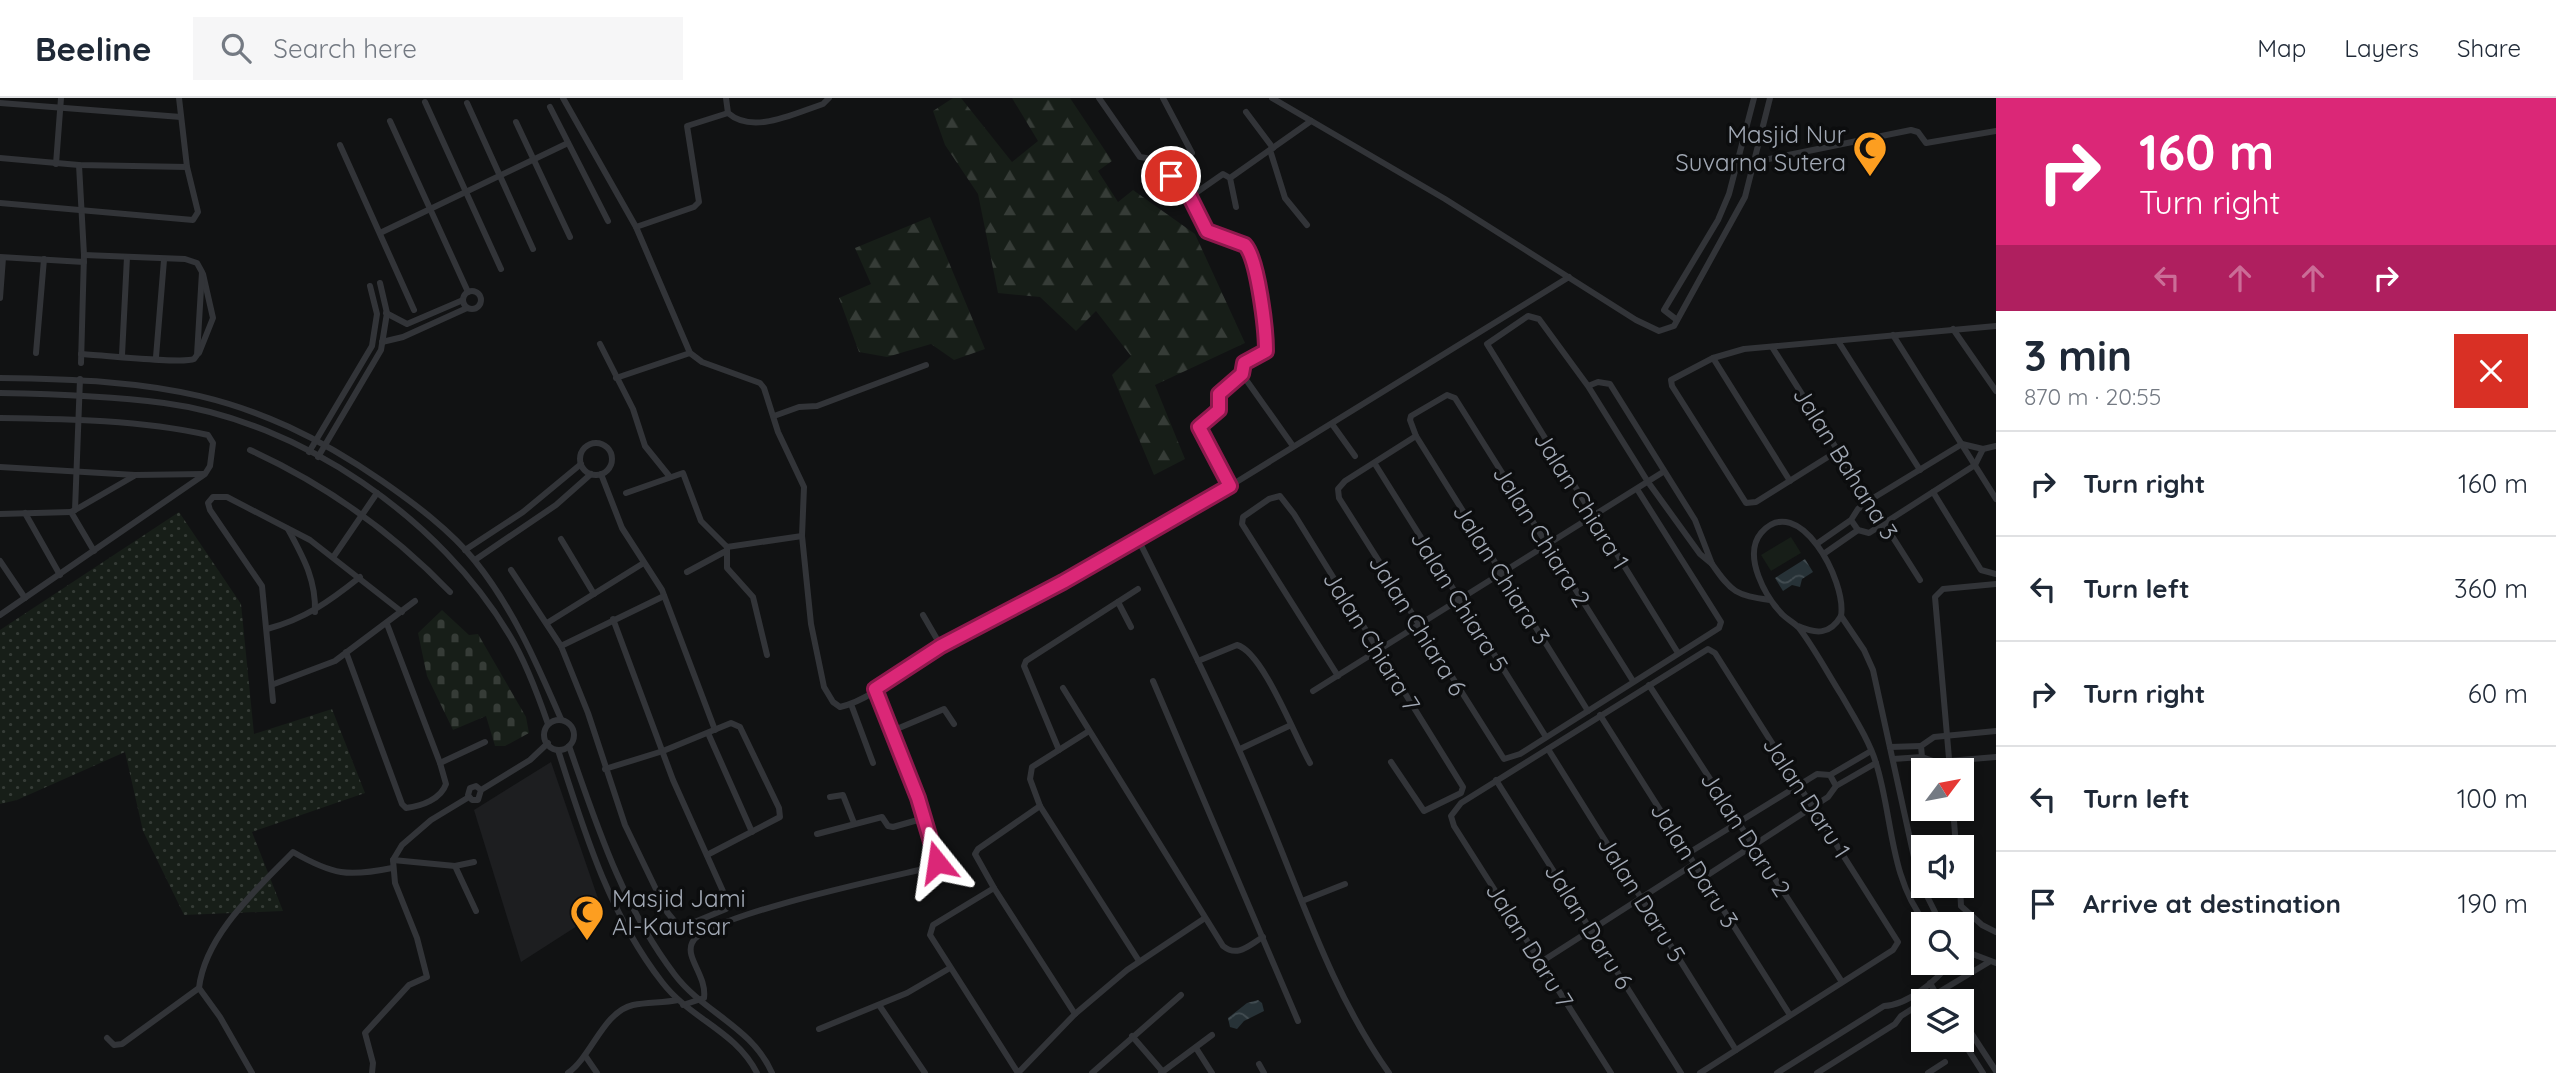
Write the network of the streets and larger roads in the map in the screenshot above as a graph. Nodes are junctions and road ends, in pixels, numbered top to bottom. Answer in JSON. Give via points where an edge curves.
{"nodes":[{"id":1,"x":61,"y":98,"type":"edge"},
{"id":2,"x":179,"y":98,"type":"edge"},
{"id":3,"x":563,"y":98,"type":"edge"},
{"id":4,"x":726,"y":98,"type":"edge"},
{"id":5,"x":829,"y":98,"type":"edge"},
{"id":6,"x":1099,"y":98,"type":"edge"},
{"id":7,"x":1163,"y":98,"type":"edge"},
{"id":8,"x":1272,"y":98,"type":"edge"},
{"id":9,"x":1754,"y":98,"type":"edge"},
{"id":10,"x":1770,"y":98,"type":"edge"},
{"id":11,"x":0,"y":103,"type":"edge"},
{"id":12,"x":425,"y":103,"type":"dead end"},
{"id":13,"x":467,"y":103,"type":"dead end"},
{"id":14,"x":550,"y":107,"type":"dead end"},
{"id":15,"x":60,"y":109,"type":"junction"},
{"id":16,"x":1246,"y":112,"type":"dead end"},
{"id":17,"x":728,"y":113,"type":"junction"},
{"id":18,"x":181,"y":117,"type":"junction"},
{"id":19,"x":390,"y":121,"type":"dead end"},
{"id":20,"x":1311,"y":121,"type":"junction"},
{"id":21,"x":516,"y":122,"type":"dead end"},
{"id":22,"x":1996,"y":131,"type":"edge"},
{"id":23,"x":568,"y":143,"type":"junction"},
{"id":24,"x":340,"y":145,"type":"dead end"},
{"id":25,"x":1271,"y":149,"type":"junction"},
{"id":26,"x":0,"y":158,"type":"edge"},
{"id":27,"x":534,"y":160,"type":"junction"},
{"id":28,"x":1754,"y":162,"type":"junction"},
{"id":29,"x":56,"y":163,"type":"junction"},
{"id":30,"x":79,"y":165,"type":"junction"},
{"id":31,"x":187,"y":167,"type":"junction"},
{"id":32,"x":1167,"y":171,"type":"junction"},
{"id":33,"x":500,"y":176,"type":"junction"},
{"id":34,"x":1230,"y":178,"type":"junction"},
{"id":35,"x":466,"y":192,"type":"junction"},
{"id":36,"x":1190,"y":197,"type":"junction"},
{"id":37,"x":0,"y":203,"type":"edge"},
{"id":38,"x":1236,"y":207,"type":"dead end"},
{"id":39,"x":430,"y":209,"type":"junction"},
{"id":40,"x":83,"y":210,"type":"junction"},
{"id":41,"x":608,"y":221,"type":"dead end"},
{"id":42,"x":1307,"y":225,"type":"dead end"},
{"id":43,"x":636,"y":227,"type":"junction"},
{"id":44,"x":380,"y":233,"type":"junction"},
{"id":45,"x":570,"y":237,"type":"dead end"},
{"id":46,"x":533,"y":249,"type":"dead end"},
{"id":47,"x":1,"y":257,"type":"edge"},
{"id":48,"x":127,"y":257,"type":"junction"},
{"id":49,"x":84,"y":258,"type":"junction"},
{"id":50,"x":44,"y":259,"type":"junction"},
{"id":51,"x":164,"y":260,"type":"junction"},
{"id":52,"x":500,"y":269,"type":"dead end"},
{"id":53,"x":202,"y":272,"type":"junction"},
{"id":54,"x":1569,"y":277,"type":"junction"},
{"id":55,"x":380,"y":283,"type":"dead end"},
{"id":56,"x":370,"y":286,"type":"dead end"},
{"id":57,"x":468,"y":292,"type":"junction"},
{"id":58,"x":0,"y":298,"type":"edge"},
{"id":59,"x":463,"y":300,"type":"junction"},
{"id":60,"x":467,"y":308,"type":"junction"},
{"id":61,"x":414,"y":310,"type":"dead end"},
{"id":62,"x":387,"y":313,"type":"junction"},
{"id":63,"x":377,"y":314,"type":"junction"},
{"id":64,"x":1675,"y":323,"type":"junction"},
{"id":65,"x":1996,"y":326,"type":"edge"},
{"id":66,"x":1953,"y":329,"type":"junction"},
{"id":67,"x":1893,"y":335,"type":"junction"},
{"id":68,"x":373,"y":340,"type":"junction"},
{"id":69,"x":1838,"y":341,"type":"junction"},
{"id":70,"x":383,"y":343,"type":"junction"},
{"id":71,"x":600,"y":344,"type":"dead end"},
{"id":72,"x":1772,"y":347,"type":"junction"},
{"id":73,"x":36,"y":353,"type":"dead end"},
{"id":74,"x":690,"y":353,"type":"junction"},
{"id":75,"x":81,"y":354,"type":"junction"},
{"id":76,"x":122,"y":355,"type":"junction"},
{"id":77,"x":197,"y":355,"type":"junction"},
{"id":78,"x":156,"y":358,"type":"junction"},
{"id":79,"x":1713,"y":358,"type":"junction"},
{"id":80,"x":81,"y":363,"type":"dead end"},
{"id":81,"x":926,"y":365,"type":"dead end"},
{"id":82,"x":1242,"y":374,"type":"junction"},
{"id":83,"x":0,"y":378,"type":"edge"},
{"id":84,"x":616,"y":378,"type":"junction"},
{"id":85,"x":80,"y":379,"type":"junction"},
{"id":86,"x":1588,"y":386,"type":"junction"},
{"id":87,"x":1996,"y":391,"type":"edge"},
{"id":88,"x":0,"y":393,"type":"edge"},
{"id":89,"x":78,"y":395,"type":"junction"},
{"id":90,"x":774,"y":416,"type":"junction"},
{"id":91,"x":0,"y":418,"type":"edge"},
{"id":92,"x":76,"y":419,"type":"junction"},
{"id":93,"x":1332,"y":424,"type":"junction"},
{"id":94,"x":1416,"y":436,"type":"junction"},
{"id":95,"x":316,"y":440,"type":"junction"},
{"id":96,"x":1962,"y":444,"type":"junction"},
{"id":97,"x":325,"y":445,"type":"junction"},
{"id":98,"x":1293,"y":446,"type":"junction"},
{"id":99,"x":1996,"y":446,"type":"edge"},
{"id":100,"x":1983,"y":449,"type":"junction"},
{"id":101,"x":250,"y":450,"type":"dead end"},
{"id":102,"x":1839,"y":450,"type":"junction"},
{"id":103,"x":309,"y":452,"type":"junction"},
{"id":104,"x":1355,"y":456,"type":"dead end"},
{"id":105,"x":318,"y":457,"type":"junction"},
{"id":106,"x":581,"y":464,"type":"junction"},
{"id":107,"x":1375,"y":464,"type":"junction"},
{"id":108,"x":1975,"y":465,"type":"junction"},
{"id":109,"x":0,"y":467,"type":"edge"},
{"id":110,"x":1920,"y":470,"type":"junction"},
{"id":111,"x":74,"y":472,"type":"junction"},
{"id":112,"x":1663,"y":472,"type":"junction"},
{"id":113,"x":205,"y":474,"type":"junction"},
{"id":114,"x":591,"y":474,"type":"junction"},
{"id":115,"x":601,"y":474,"type":"junction"},
{"id":116,"x":135,"y":475,"type":"junction"},
{"id":117,"x":670,"y":477,"type":"junction"},
{"id":118,"x":1790,"y":481,"type":"junction"},
{"id":119,"x":1648,"y":482,"type":"junction"},
{"id":120,"x":1230,"y":486,"type":"junction"},
{"id":121,"x":1637,"y":489,"type":"junction"},
{"id":122,"x":1933,"y":492,"type":"junction"},
{"id":123,"x":377,"y":493,"type":"junction"},
{"id":124,"x":626,"y":493,"type":"dead end"},
{"id":125,"x":1996,"y":499,"type":"edge"},
{"id":126,"x":1870,"y":500,"type":"junction"},
{"id":127,"x":73,"y":511,"type":"junction"},
{"id":128,"x":523,"y":512,"type":"junction"},
{"id":129,"x":25,"y":513,"type":"junction"},
{"id":130,"x":0,"y":514,"type":"edge"},
{"id":131,"x":363,"y":514,"type":"junction"},
{"id":132,"x":1592,"y":516,"type":"junction"},
{"id":133,"x":1851,"y":520,"type":"junction"},
{"id":134,"x":530,"y":523,"type":"junction"},
{"id":135,"x":1885,"y":523,"type":"junction"},
{"id":136,"x":287,"y":528,"type":"junction"},
{"id":137,"x":1858,"y":530,"type":"junction"},
{"id":138,"x":1700,"y":531,"type":"junction"},
{"id":139,"x":802,"y":536,"type":"junction"},
{"id":140,"x":1137,"y":537,"type":"junction"},
{"id":141,"x":1688,"y":537,"type":"junction"},
{"id":142,"x":561,"y":539,"type":"dead end"},
{"id":143,"x":1818,"y":543,"type":"junction"},
{"id":144,"x":1548,"y":544,"type":"junction"},
{"id":145,"x":727,"y":549,"type":"junction"},
{"id":146,"x":465,"y":550,"type":"junction"},
{"id":147,"x":94,"y":551,"type":"junction"},
{"id":148,"x":1825,"y":553,"type":"junction"},
{"id":149,"x":334,"y":556,"type":"junction"},
{"id":150,"x":475,"y":560,"type":"junction"},
{"id":151,"x":0,"y":561,"type":"edge"},
{"id":152,"x":642,"y":564,"type":"junction"},
{"id":153,"x":1713,"y":564,"type":"junction"},
{"id":154,"x":511,"y":570,"type":"dead end"},
{"id":155,"x":687,"y":572,"type":"dead end"},
{"id":156,"x":1502,"y":573,"type":"junction"},
{"id":157,"x":1996,"y":574,"type":"edge"},
{"id":158,"x":60,"y":575,"type":"junction"},
{"id":159,"x":360,"y":577,"type":"junction"},
{"id":160,"x":1920,"y":580,"type":"dead end"},
{"id":161,"x":491,"y":583,"type":"junction"},
{"id":162,"x":1996,"y":584,"type":"edge"},
{"id":163,"x":1138,"y":589,"type":"dead end"},
{"id":164,"x":450,"y":593,"type":"dead end"},
{"id":165,"x":479,"y":593,"type":"junction"},
{"id":166,"x":594,"y":594,"type":"junction"},
{"id":167,"x":664,"y":597,"type":"junction"},
{"id":168,"x":25,"y":598,"type":"junction"},
{"id":169,"x":1460,"y":599,"type":"junction"},
{"id":170,"x":1770,"y":600,"type":"junction"},
{"id":171,"x":415,"y":601,"type":"dead end"},
{"id":172,"x":1118,"y":602,"type":"junction"},
{"id":173,"x":315,"y":611,"type":"junction"},
{"id":174,"x":402,"y":612,"type":"junction"},
{"id":175,"x":0,"y":615,"type":"edge"},
{"id":176,"x":923,"y":615,"type":"dead end"},
{"id":177,"x":1841,"y":616,"type":"junction"},
{"id":178,"x":613,"y":619,"type":"junction"},
{"id":179,"x":547,"y":622,"type":"junction"},
{"id":180,"x":387,"y":624,"type":"junction"},
{"id":181,"x":1418,"y":626,"type":"junction"},
{"id":182,"x":1798,"y":626,"type":"junction"},
{"id":183,"x":1130,"y":627,"type":"dead end"},
{"id":184,"x":267,"y":629,"type":"junction"},
{"id":185,"x":561,"y":646,"type":"junction"},
{"id":186,"x":941,"y":646,"type":"junction"},
{"id":187,"x":1377,"y":651,"type":"junction"},
{"id":188,"x":346,"y":652,"type":"junction"},
{"id":189,"x":1678,"y":653,"type":"junction"},
{"id":190,"x":767,"y":655,"type":"dead end"},
{"id":191,"x":1198,"y":661,"type":"junction"},
{"id":192,"x":1338,"y":676,"type":"junction"},
{"id":193,"x":1153,"y":681,"type":"dead end"},
{"id":194,"x":1633,"y":681,"type":"junction"},
{"id":195,"x":274,"y":684,"type":"junction"},
{"id":196,"x":1649,"y":685,"type":"junction"},
{"id":197,"x":1063,"y":688,"type":"dead end"},
{"id":198,"x":875,"y":689,"type":"junction"},
{"id":199,"x":1313,"y":691,"type":"dead end"},
{"id":200,"x":274,"y":701,"type":"dead end"},
{"id":201,"x":851,"y":704,"type":"junction"},
{"id":202,"x":1588,"y":711,"type":"junction"},
{"id":203,"x":1600,"y":715,"type":"junction"},
{"id":204,"x":561,"y":719,"type":"junction"},
{"id":205,"x":548,"y":724,"type":"junction"},
{"id":206,"x":954,"y":724,"type":"dead end"},
{"id":207,"x":1289,"y":726,"type":"junction"},
{"id":208,"x":891,"y":731,"type":"junction"},
{"id":209,"x":1089,"y":731,"type":"junction"},
{"id":210,"x":1996,"y":731,"type":"edge"},
{"id":211,"x":711,"y":732,"type":"junction"},
{"id":212,"x":1947,"y":735,"type":"junction"},
{"id":213,"x":1546,"y":737,"type":"junction"},
{"id":214,"x":485,"y":742,"type":"dead end"},
{"id":215,"x":548,"y":743,"type":"junction"},
{"id":216,"x":569,"y":746,"type":"junction"},
{"id":217,"x":1920,"y":746,"type":"junction"},
{"id":218,"x":1890,"y":747,"type":"junction"},
{"id":219,"x":1240,"y":749,"type":"junction"},
{"id":220,"x":1548,"y":749,"type":"junction"},
{"id":221,"x":558,"y":750,"type":"junction"},
{"id":222,"x":1059,"y":750,"type":"junction"},
{"id":223,"x":663,"y":751,"type":"junction"},
{"id":224,"x":1871,"y":751,"type":"junction"},
{"id":225,"x":1922,"y":757,"type":"joint"},
{"id":226,"x":1996,"y":757,"type":"edge"},
{"id":227,"x":1949,"y":758,"type":"edge"},
{"id":228,"x":1893,"y":759,"type":"junction"},
{"id":229,"x":1974,"y":759,"type":"edge"},
{"id":230,"x":1391,"y":762,"type":"dead end"},
{"id":231,"x":440,"y":763,"type":"junction"},
{"id":232,"x":873,"y":763,"type":"dead end"},
{"id":233,"x":1310,"y":763,"type":"dead end"},
{"id":234,"x":1876,"y":763,"type":"junction"},
{"id":235,"x":605,"y":769,"type":"junction"},
{"id":236,"x":1830,"y":775,"type":"junction"},
{"id":237,"x":1496,"y":780,"type":"junction"},
{"id":238,"x":1799,"y":785,"type":"junction"},
{"id":239,"x":1836,"y":786,"type":"junction"},
{"id":240,"x":830,"y":797,"type":"dead end"},
{"id":241,"x":1040,"y":806,"type":"junction"},
{"id":242,"x":1813,"y":807,"type":"junction"},
{"id":243,"x":925,"y":818,"type":"junction"},
{"id":244,"x":854,"y":823,"type":"junction"},
{"id":245,"x":1739,"y":823,"type":"junction"},
{"id":246,"x":752,"y":832,"type":"junction"},
{"id":247,"x":817,"y":834,"type":"dead end"},
{"id":248,"x":1753,"y":845,"type":"junction"},
{"id":249,"x":1688,"y":854,"type":"junction"},
{"id":250,"x":707,"y":855,"type":"junction"},
{"id":251,"x":474,"y":862,"type":"dead end"},
{"id":252,"x":393,"y":864,"type":"junction"},
{"id":253,"x":1694,"y":864,"type":"junction"},
{"id":254,"x":455,"y":866,"type":"junction"},
{"id":255,"x":1703,"y":878,"type":"junction"},
{"id":256,"x":1345,"y":884,"type":"dead end"},
{"id":257,"x":994,"y":888,"type":"junction"},
{"id":258,"x":1641,"y":898,"type":"junction"},
{"id":259,"x":1961,"y":898,"type":"edge"},
{"id":260,"x":1302,"y":901,"type":"junction"},
{"id":261,"x":476,"y":911,"type":"dead end"},
{"id":262,"x":1919,"y":912,"type":"edge"},
{"id":263,"x":1935,"y":912,"type":"edge"},
{"id":264,"x":1205,"y":918,"type":"junction"},
{"id":265,"x":1591,"y":930,"type":"junction"},
{"id":266,"x":1996,"y":932,"type":"edge"},
{"id":267,"x":1263,"y":937,"type":"junction"},
{"id":268,"x":1974,"y":955,"type":"edge"},
{"id":269,"x":1139,"y":961,"type":"junction"},
{"id":270,"x":1541,"y":962,"type":"junction"},
{"id":271,"x":1993,"y":962,"type":"edge"},
{"id":272,"x":950,"y":968,"type":"junction"},
{"id":273,"x":1938,"y":975,"type":"edge"},
{"id":274,"x":1842,"y":982,"type":"junction"},
{"id":275,"x":1930,"y":983,"type":"junction"},
{"id":276,"x":200,"y":988,"type":"junction"},
{"id":277,"x":1934,"y":989,"type":"edge"},
{"id":278,"x":1943,"y":989,"type":"edge"},
{"id":279,"x":1181,"y":995,"type":"dead end"},
{"id":280,"x":702,"y":1002,"type":"junction"},
{"id":281,"x":681,"y":1003,"type":"junction"},
{"id":282,"x":878,"y":1005,"type":"junction"},
{"id":283,"x":1895,"y":1005,"type":"junction"},
{"id":284,"x":1911,"y":1009,"type":"edge"},
{"id":285,"x":1075,"y":1014,"type":"junction"},
{"id":286,"x":1790,"y":1016,"type":"junction"},
{"id":287,"x":1901,"y":1016,"type":"junction"},
{"id":288,"x":1298,"y":1021,"type":"dead end"},
{"id":289,"x":819,"y":1029,"type":"dead end"},
{"id":290,"x":1212,"y":1035,"type":"dead end"},
{"id":291,"x":1132,"y":1036,"type":"junction"},
{"id":292,"x":1974,"y":1037,"type":"edge"},
{"id":293,"x":107,"y":1038,"type":"dead end"},
{"id":294,"x":1196,"y":1048,"type":"junction"},
{"id":295,"x":1736,"y":1050,"type":"junction"},
{"id":296,"x":1970,"y":1052,"type":"edge"},
{"id":297,"x":586,"y":1057,"type":"junction"},
{"id":298,"x":1945,"y":1062,"type":"dead end"},
{"id":299,"x":1259,"y":1064,"type":"dead end"},
{"id":300,"x":1996,"y":1071,"type":"edge"},
{"id":301,"x":922,"y":1072,"type":"edge"},
{"id":302,"x":1162,"y":1072,"type":"edge"},
{"id":303,"x":1210,"y":1072,"type":"edge"},
{"id":304,"x":252,"y":1073,"type":"edge"},
{"id":305,"x":372,"y":1073,"type":"edge"},
{"id":306,"x":568,"y":1073,"type":"edge"},
{"id":307,"x":597,"y":1073,"type":"edge"},
{"id":308,"x":757,"y":1073,"type":"edge"},
{"id":309,"x":772,"y":1073,"type":"edge"},
{"id":310,"x":1092,"y":1073,"type":"edge"},
{"id":311,"x":1264,"y":1073,"type":"edge"},
{"id":312,"x":1389,"y":1073,"type":"edge"},
{"id":313,"x":1611,"y":1073,"type":"edge"},
{"id":314,"x":1681,"y":1073,"type":"edge"},
{"id":315,"x":1700,"y":1073,"type":"edge"},
{"id":316,"x":1777,"y":1073,"type":"edge"},
{"id":317,"x":1817,"y":1073,"type":"edge"},
{"id":318,"x":1928,"y":1073,"type":"edge"},
{"id":319,"x":1983,"y":1073,"type":"edge"}],
"edges":[{"from":1,"to":15,"type":"street"},
{"from":2,"to":18,"type":"street"},
{"from":3,"to":43,"type":"street"},
{"from":4,"to":17,"type":"street"},
{"from":5,"to":17,"type":"street","via":[[823,104],[751,124]]},
{"from":6,"to":32,"type":"street","via":[[1140,157],[1158,160]]},
{"from":7,"to":32,"type":"street","via":[[1192,153]]},
{"from":8,"to":20,"type":"street"},
{"from":9,"to":64,"type":"street","via":[[1729,194],[1666,306]]},
{"from":10,"to":28,"type":"street"},
{"from":11,"to":15,"type":"street"},
{"from":12,"to":35,"type":"street"},
{"from":13,"to":33,"type":"street"},
{"from":14,"to":23,"type":"street"},
{"from":15,"to":18,"type":"street"},
{"from":15,"to":29,"type":"street"},
{"from":16,"to":25,"type":"street"},
{"from":17,"to":43,"type":"street","via":[[687,127],[699,202]]},
{"from":18,"to":31,"type":"street"},
{"from":19,"to":39,"type":"street"},
{"from":20,"to":25,"type":"street"},
{"from":20,"to":54,"type":"street"},
{"from":21,"to":27,"type":"street"},
{"from":22,"to":28,"type":"street","via":[[1926,143],[1911,130]]},
{"from":23,"to":27,"type":"street"},
{"from":23,"to":41,"type":"street"},
{"from":24,"to":44,"type":"street"},
{"from":25,"to":34,"type":"street"},
{"from":25,"to":42,"type":"street","via":[[1285,198]]},
{"from":26,"to":29,"type":"street"},
{"from":27,"to":33,"type":"street"},
{"from":27,"to":45,"type":"street"},
{"from":28,"to":64,"type":"street","via":[[1738,212]]},
{"from":29,"to":30,"type":"street"},
{"from":30,"to":31,"type":"street"},
{"from":30,"to":40,"type":"street"},
{"from":31,"to":40,"type":"street","via":[[198,212],[193,220]]},
{"from":32,"to":36,"type":"street"},
{"from":33,"to":35,"type":"street"},
{"from":33,"to":46,"type":"street"},
{"from":34,"to":36,"type":"street","via":[[1223,174],[1215,177]]},
{"from":34,"to":38,"type":"street"},
{"from":35,"to":39,"type":"street"},
{"from":35,"to":52,"type":"street"},
{"from":36,"to":82,"type":"street","via":[[1207,231],[1250,250],[1266,351],[1244,363]]},
{"from":37,"to":40,"type":"street"},
{"from":39,"to":44,"type":"street"},
{"from":39,"to":57,"type":"street"},
{"from":40,"to":49,"type":"street"},
{"from":43,"to":74,"type":"street"},
{"from":44,"to":61,"type":"street"},
{"from":47,"to":50,"type":"street"},
{"from":47,"to":58,"type":"street"},
{"from":48,"to":49,"type":"street"},
{"from":48,"to":51,"type":"street"},
{"from":48,"to":76,"type":"street"},
{"from":49,"to":50,"type":"street"},
{"from":49,"to":75,"type":"street"},
{"from":50,"to":73,"type":"street"},
{"from":51,"to":53,"type":"street","via":[[197,263]]},
{"from":51,"to":78,"type":"street"},
{"from":53,"to":77,"type":"street"},
{"from":53,"to":77,"type":"street","via":[[213,317]]},
{"from":54,"to":64,"type":"street","via":[[1646,326],[1659,331]]},
{"from":54,"to":93,"type":"street"},
{"from":55,"to":62,"type":"street"},
{"from":56,"to":63,"type":"street"},
{"from":57,"to":59,"type":"street"},
{"from":57,"to":60,"type":"street","via":[[477,293],[481,301],[476,309]]},
{"from":59,"to":60,"type":"street"},
{"from":59,"to":62,"type":"street","via":[[407,324]]},
{"from":60,"to":70,"type":"street"},
{"from":62,"to":63,"type":"street"},
{"from":62,"to":70,"type":"street"},
{"from":63,"to":68,"type":"street"},
{"from":65,"to":66,"type":"street"},
{"from":66,"to":67,"type":"street"},
{"from":66,"to":87,"type":"street"},
{"from":67,"to":69,"type":"street"},
{"from":67,"to":96,"type":"street"},
{"from":68,"to":70,"type":"street"},
{"from":68,"to":95,"type":"street"},
{"from":69,"to":72,"type":"street"},
{"from":69,"to":110,"type":"street"},
{"from":70,"to":97,"type":"street"},
{"from":71,"to":84,"type":"street"},
{"from":72,"to":79,"type":"street"},
{"from":72,"to":102,"type":"street","name":"Jalan Bahana 3"},
{"from":74,"to":84,"type":"street"},
{"from":74,"to":90,"type":"street","via":[[710,366],[760,383]]},
{"from":75,"to":76,"type":"street"},
{"from":75,"to":80,"type":"street"},
{"from":76,"to":78,"type":"street"},
{"from":77,"to":78,"type":"street","via":[[188,362]]},
{"from":79,"to":118,"type":"street"},
{"from":79,"to":118,"type":"street","via":[[1671,380],[1672,386],[1746,503],[1756,502]]},
{"from":81,"to":90,"type":"street","via":[[817,406]]},
{"from":82,"to":98,"type":"street"},
{"from":82,"to":120,"type":"street","via":[[1219,394],[1219,410],[1199,427]]},
{"from":83,"to":85,"type":"street"},
{"from":84,"to":117,"type":"street","via":[[645,446]]},
{"from":85,"to":89,"type":"street"},
{"from":85,"to":95,"type":"street","via":[[215,397]]},
{"from":86,"to":112,"type":"street","via":[[1610,384]]},
{"from":86,"to":119,"type":"street"},
{"from":86,"to":132,"type":"street","name":"Jalan Chiara 1","via":[[1534,316],[1492,338],[1487,346]]},
{"from":88,"to":89,"type":"street"},
{"from":89,"to":92,"type":"street"},
{"from":89,"to":103,"type":"street","via":[[166,403],[213,414]]},
{"from":90,"to":139,"type":"street","via":[[804,487]]},
{"from":91,"to":92,"type":"street"},
{"from":92,"to":111,"type":"street"},
{"from":92,"to":113,"type":"street","via":[[208,435],[213,443]]},
{"from":93,"to":98,"type":"street"},
{"from":93,"to":104,"type":"street"},
{"from":94,"to":107,"type":"street"},
{"from":94,"to":144,"type":"street","name":"Jalan Chiara 2","via":[[1412,416],[1447,395],[1455,398]]},
{"from":94,"to":156,"type":"street","name":"Jalan Chiara 3"},
{"from":95,"to":97,"type":"street"},
{"from":95,"to":103,"type":"street"},
{"from":96,"to":100,"type":"street"},
{"from":96,"to":108,"type":"street"},
{"from":96,"to":110,"type":"street"},
{"from":97,"to":105,"type":"street"},
{"from":97,"to":146,"type":"street","via":[[411,502]]},
{"from":98,"to":120,"type":"street"},
{"from":99,"to":100,"type":"street"},
{"from":100,"to":108,"type":"street"},
{"from":101,"to":131,"type":"street"},
{"from":102,"to":118,"type":"street"},
{"from":102,"to":126,"type":"street","name":"Jalan Bahana 3"},
{"from":103,"to":105,"type":"street"},
{"from":105,"to":123,"type":"street"},
{"from":106,"to":114,"type":"street"},
{"from":106,"to":115,"type":"street","via":[[580,454],[586,446],[595,442],[605,445],[612,463]]},
{"from":106,"to":128,"type":"street"},
{"from":107,"to":169,"type":"street","name":"Jalan Chiara 5"},
{"from":107,"to":181,"type":"street","name":"Jalan Chiara 6","via":[[1338,489],[1339,498]]},
{"from":108,"to":122,"type":"street"},
{"from":108,"to":125,"type":"street"},
{"from":109,"to":111,"type":"street"},
{"from":110,"to":126,"type":"street"},
{"from":111,"to":116,"type":"street"},
{"from":111,"to":127,"type":"street"},
{"from":112,"to":119,"type":"street"},
{"from":112,"to":138,"type":"street"},
{"from":113,"to":116,"type":"street"},
{"from":113,"to":147,"type":"street"},
{"from":114,"to":115,"type":"street"},
{"from":114,"to":134,"type":"street"},
{"from":115,"to":152,"type":"street"},
{"from":116,"to":127,"type":"street"},
{"from":117,"to":124,"type":"street"},
{"from":117,"to":145,"type":"street","via":[[685,474],[701,521]]},
{"from":119,"to":121,"type":"street"},
{"from":119,"to":141,"type":"street"},
{"from":120,"to":140,"type":"street"},
{"from":121,"to":132,"type":"street"},
{"from":121,"to":189,"type":"street","via":[[1721,622],[1719,628]]},
{"from":122,"to":135,"type":"street"},
{"from":122,"to":157,"type":"street","via":[[1986,573]]},
{"from":123,"to":131,"type":"street"},
{"from":123,"to":165,"type":"street","via":[[407,515]]},
{"from":126,"to":133,"type":"street"},
{"from":126,"to":135,"type":"street","name":"Jalan Bahana 3"},
{"from":127,"to":129,"type":"street"},
{"from":127,"to":147,"type":"street"},
{"from":128,"to":134,"type":"street"},
{"from":128,"to":146,"type":"street"},
{"from":129,"to":130,"type":"street"},
{"from":129,"to":158,"type":"street"},
{"from":131,"to":149,"type":"street"},
{"from":131,"to":164,"type":"street"},
{"from":132,"to":144,"type":"street"},
{"from":132,"to":189,"type":"street","name":"Jalan Chiara 1"},
{"from":133,"to":137,"type":"street"},
{"from":133,"to":143,"type":"street"},
{"from":134,"to":150,"type":"street"},
{"from":135,"to":137,"type":"street","via":[[1869,533]]},
{"from":135,"to":160,"type":"street","name":"Jalan Bahana 3"},
{"from":136,"to":149,"type":"street"},
{"from":136,"to":173,"type":"street","via":[[310,568]]},
{"from":136,"to":184,"type":"street","via":[[227,497],[215,496],[208,503],[262,586]]},
{"from":137,"to":148,"type":"street"},
{"from":138,"to":141,"type":"street","via":[[1694,538]]},
{"from":138,"to":153,"type":"street"},
{"from":139,"to":145,"type":"street"},
{"from":139,"to":201,"type":"street","via":[[811,624],[824,687],[840,707]]},
{"from":140,"to":186,"type":"street"},
{"from":140,"to":191,"type":"street"},
{"from":141,"to":153,"type":"street"},
{"from":142,"to":166,"type":"street"},
{"from":143,"to":148,"type":"street"},
{"from":143,"to":170,"type":"street","via":[[1789,524],[1773,525],[1761,533],[1755,558]]},
{"from":144,"to":156,"type":"street"},
{"from":144,"to":194,"type":"street","name":"Jalan Chiara 2"},
{"from":145,"to":155,"type":"street"},
{"from":145,"to":190,"type":"street","via":[[731,576],[753,597]]},
{"from":146,"to":150,"type":"street"},
{"from":147,"to":158,"type":"street"},
{"from":148,"to":177,"type":"street","via":[[1841,597]]},
{"from":149,"to":159,"type":"street"},
{"from":150,"to":161,"type":"street"},
{"from":151,"to":168,"type":"street"},
{"from":152,"to":166,"type":"street"},
{"from":152,"to":167,"type":"street"},
{"from":153,"to":170,"type":"street","via":[[1732,592]]},
{"from":154,"to":179,"type":"street"},
{"from":156,"to":169,"type":"street"},
{"from":156,"to":202,"type":"street","name":"Jalan Chiara 3"},
{"from":158,"to":168,"type":"street"},
{"from":159,"to":173,"type":"street"},
{"from":159,"to":174,"type":"street"},
{"from":161,"to":165,"type":"street"},
{"from":161,"to":204,"type":"street","via":[[522,631]]},
{"from":162,"to":212,"type":"street","via":[[1943,589],[1934,597]]},
{"from":163,"to":172,"type":"street"},
{"from":165,"to":205,"type":"street","via":[[510,637]]},
{"from":166,"to":179,"type":"street"},
{"from":167,"to":178,"type":"street"},
{"from":167,"to":211,"type":"street"},
{"from":168,"to":175,"type":"street"},
{"from":169,"to":181,"type":"street"},
{"from":169,"to":213,"type":"street","name":"Jalan Chiara 5"},
{"from":170,"to":182,"type":"street"},
{"from":171,"to":174,"type":"street"},
{"from":172,"to":183,"type":"street"},
{"from":172,"to":222,"type":"street","via":[[1024,666]]},
{"from":173,"to":184,"type":"street"},
{"from":174,"to":180,"type":"street"},
{"from":176,"to":186,"type":"street"},
{"from":177,"to":182,"type":"street","via":[[1821,632]]},
{"from":177,"to":218,"type":"street","via":[[1873,670]]},
{"from":178,"to":185,"type":"street"},
{"from":178,"to":223,"type":"street"},
{"from":179,"to":185,"type":"street"},
{"from":180,"to":188,"type":"street"},
{"from":180,"to":231,"type":"street"},
{"from":181,"to":187,"type":"street"},
{"from":181,"to":213,"type":"street","name":"Jalan Chiara 6","via":[[1504,759]]},
{"from":182,"to":224,"type":"street"},
{"from":184,"to":195,"type":"street"},
{"from":185,"to":235,"type":"street"},
{"from":186,"to":198,"type":"street"},
{"from":187,"to":192,"type":"street"},
{"from":187,"to":192,"type":"street","name":"Jalan Chiara 7","via":[[1280,496],[1269,499],[1243,517],[1241,524]]},
{"from":187,"to":230,"type":"street","name":"Jalan Chiara 7","via":[[1463,787],[1461,793],[1424,811]]},
{"from":188,"to":195,"type":"street","via":[[335,661]]},
{"from":188,"to":231,"type":"street","via":[[406,808],[443,792],[446,784]]},
{"from":189,"to":194,"type":"street"},
{"from":191,"to":207,"type":"street","via":[[1237,645],[1251,652]]},
{"from":191,"to":219,"type":"street"},
{"from":192,"to":199,"type":"street"},
{"from":193,"to":267,"type":"street"},
{"from":194,"to":202,"type":"street"},
{"from":195,"to":200,"type":"street"},
{"from":196,"to":203,"type":"street"},
{"from":196,"to":238,"type":"street","name":"Jalan Daru 1","via":[[1705,651],[1715,653]]},
{"from":196,"to":245,"type":"street","name":"Jalan Daru 2"},
{"from":197,"to":209,"type":"street"},
{"from":198,"to":201,"type":"street"},
{"from":198,"to":208,"type":"street"},
{"from":201,"to":232,"type":"street"},
{"from":202,"to":213,"type":"street"},
{"from":203,"to":220,"type":"street"},
{"from":203,"to":249,"type":"street","name":"Jalan Daru 3"},
{"from":204,"to":205,"type":"street"},
{"from":204,"to":216,"type":"street","via":[[573,729]]},
{"from":205,"to":215,"type":"street","via":[[544,735]]},
{"from":206,"to":208,"type":"street","via":[[944,709]]},
{"from":207,"to":219,"type":"street"},
{"from":207,"to":233,"type":"street"},
{"from":208,"to":243,"type":"street"},
{"from":209,"to":222,"type":"street"},
{"from":209,"to":264,"type":"street"},
{"from":210,"to":212,"type":"street"},
{"from":211,"to":223,"type":"street"},
{"from":211,"to":246,"type":"street"},
{"from":211,"to":246,"type":"street","via":[[731,723],[740,727],[780,811],[780,817]]},
{"from":212,"to":217,"type":"street"},
{"from":212,"to":227,"type":"street"},
{"from":214,"to":231,"type":"street"},
{"from":215,"to":221,"type":"street"},
{"from":215,"to":252,"type":"street","via":[[530,760],[481,790],[478,800],[469,797],[431,820],[402,845]]},
{"from":216,"to":221,"type":"street"},
{"from":216,"to":280,"type":"street","via":[[601,839],[628,898],[675,975]]},
{"from":217,"to":218,"type":"street"},
{"from":217,"to":225,"type":"street"},
{"from":218,"to":228,"type":"street"},
{"from":219,"to":260,"type":"street"},
{"from":220,"to":237,"type":"street"},
{"from":220,"to":258,"type":"street","name":"Jalan Daru 5"},
{"from":221,"to":281,"type":"street","via":[[587,840],[616,907],[639,948]]},
{"from":222,"to":241,"type":"street","via":[[1030,772]]},
{"from":223,"to":235,"type":"street"},
{"from":223,"to":250,"type":"street"},
{"from":224,"to":234,"type":"street"},
{"from":224,"to":236,"type":"street"},
{"from":225,"to":228,"type":"street"},
{"from":226,"to":229,"type":"street"},
{"from":228,"to":263,"type":"street","via":[[1919,880]]},
{"from":234,"to":239,"type":"street"},
{"from":234,"to":262,"type":"street","via":[[1902,884]]},
{"from":235,"to":250,"type":"street","via":[[625,825],[667,912],[680,929],[726,909],[726,898]]},
{"from":236,"to":238,"type":"street","via":[[1817,774]]},
{"from":236,"to":239,"type":"street"},
{"from":237,"to":265,"type":"street","name":"Jalan Daru 6"},
{"from":237,"to":270,"type":"street","name":"Jalan Daru 7","via":[[1461,803],[1451,816]]},
{"from":238,"to":242,"type":"street","name":"Jalan Daru 1"},
{"from":238,"to":245,"type":"street"},
{"from":239,"to":242,"type":"street"},
{"from":240,"to":244,"type":"street","via":[[845,797]]},
{"from":241,"to":257,"type":"street","via":[[978,849],[977,860]]},
{"from":241,"to":269,"type":"street"},
{"from":242,"to":248,"type":"street"},
{"from":242,"to":274,"type":"street","name":"Jalan Daru 1","via":[[1898,943]]},
{"from":243,"to":244,"type":"street","via":[[893,827],[882,817]]},
{"from":243,"to":280,"type":"street","via":[[936,854],[932,867],[764,909],[701,933],[692,943],[690,956],[704,982]]},
{"from":244,"to":247,"type":"street"},
{"from":245,"to":248,"type":"street","name":"Jalan Daru 2"},
{"from":245,"to":249,"type":"street"},
{"from":246,"to":250,"type":"street"},
{"from":248,"to":255,"type":"street"},
{"from":248,"to":274,"type":"street","name":"Jalan Daru 2"},
{"from":249,"to":253,"type":"street","name":"Jalan Daru 3"},
{"from":251,"to":254,"type":"street"},
{"from":252,"to":254,"type":"street"},
{"from":252,"to":276,"type":"street","via":[[355,876],[314,864],[293,852],[222,934],[203,966]]},
{"from":252,"to":305,"type":"street","via":[[427,977],[409,985],[365,1032]]},
{"from":253,"to":255,"type":"street","name":"Jalan Daru 3"},
{"from":253,"to":258,"type":"street"},
{"from":254,"to":261,"type":"street"},
{"from":255,"to":286,"type":"street","name":"Jalan Daru 3"},
{"from":256,"to":260,"type":"street"},
{"from":257,"to":272,"type":"street","via":[[930,929]]},
{"from":257,"to":285,"type":"street"},
{"from":258,"to":265,"type":"street"},
{"from":258,"to":295,"type":"street","name":"Jalan Daru 5"},
{"from":259,"to":266,"type":"street","via":[[1961,906]]},
{"from":260,"to":312,"type":"street","via":[[1342,995]]},
{"from":264,"to":267,"type":"street","via":[[1230,953]]},
{"from":264,"to":269,"type":"street"},
{"from":265,"to":270,"type":"street"},
{"from":265,"to":314,"type":"street","name":"Jalan Daru 6"},
{"from":267,"to":288,"type":"street"},
{"from":268,"to":271,"type":"street"},
{"from":269,"to":285,"type":"street"},
{"from":270,"to":313,"type":"street","name":"Jalan Daru 7"},
{"from":271,"to":278,"type":"street"},
{"from":272,"to":282,"type":"street"},
{"from":272,"to":285,"type":"street","via":[[1018,1073]]},
{"from":273,"to":275,"type":"street"},
{"from":274,"to":286,"type":"street"},
{"from":275,"to":277,"type":"street"},
{"from":275,"to":283,"type":"street"},
{"from":276,"to":293,"type":"street","via":[[122,1044],[114,1045]]},
{"from":276,"to":304,"type":"street"},
{"from":279,"to":291,"type":"street"},
{"from":280,"to":281,"type":"street"},
{"from":280,"to":309,"type":"street","via":[[747,1034]]},
{"from":281,"to":297,"type":"street","via":[[632,1006],[616,1015]]},
{"from":281,"to":308,"type":"street","via":[[739,1044]]},
{"from":282,"to":289,"type":"street"},
{"from":282,"to":301,"type":"street"},
{"from":283,"to":287,"type":"street"},
{"from":283,"to":316,"type":"street","via":[[1884,1006]]},
{"from":284,"to":287,"type":"street"},
{"from":286,"to":295,"type":"street"},
{"from":287,"to":317,"type":"street"},
{"from":290,"to":294,"type":"street"},
{"from":291,"to":302,"type":"street"},
{"from":291,"to":310,"type":"street"},
{"from":292,"to":300,"type":"street"},
{"from":294,"to":302,"type":"street"},
{"from":294,"to":303,"type":"street"},
{"from":295,"to":315,"type":"street"},
{"from":296,"to":319,"type":"street"},
{"from":297,"to":306,"type":"street"},
{"from":297,"to":307,"type":"street"},
{"from":298,"to":318,"type":"street"},
{"from":299,"to":311,"type":"street"}]}
